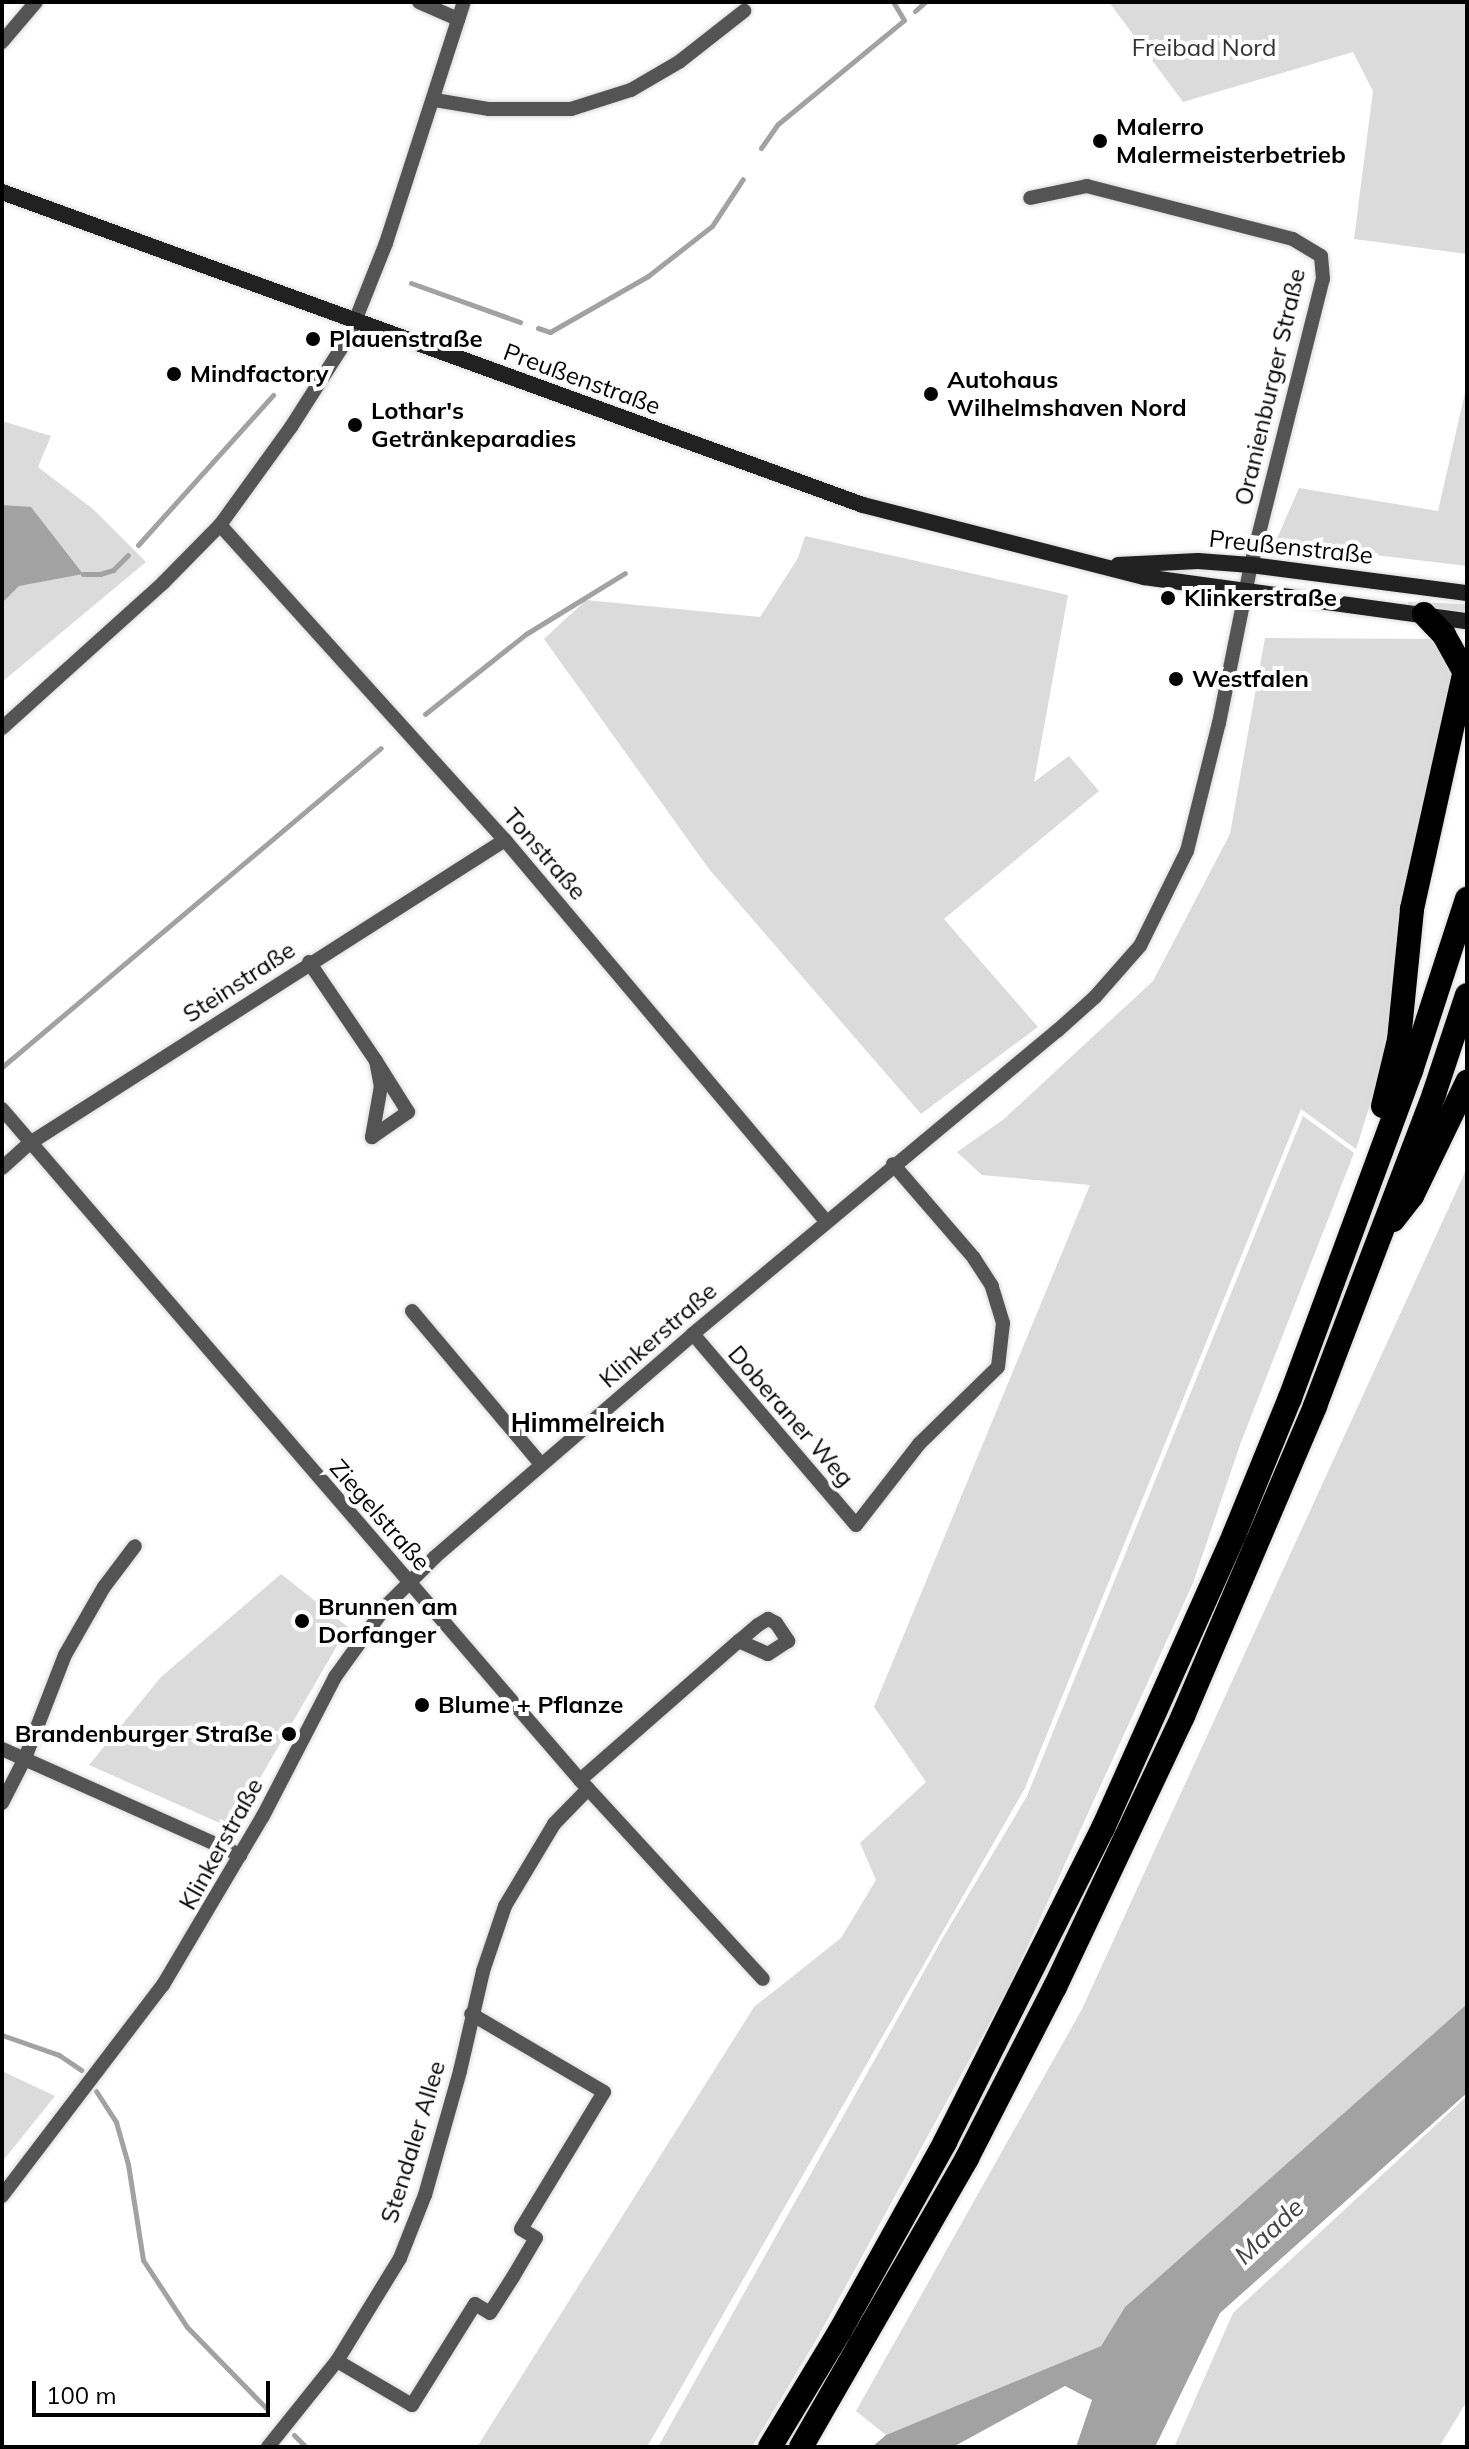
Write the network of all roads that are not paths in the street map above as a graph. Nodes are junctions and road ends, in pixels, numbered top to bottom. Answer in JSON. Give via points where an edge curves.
{"nodes":[{"id":1,"x":36,"y":2,"type":"edge"},
{"id":2,"x":419,"y":2,"type":"edge"},
{"id":3,"x":464,"y":2,"type":"edge"},
{"id":4,"x":744,"y":11,"type":"dead end"},
{"id":5,"x":458,"y":19,"type":"junction"},
{"id":6,"x":2,"y":42,"type":"edge"},
{"id":7,"x":435,"y":100,"type":"junction"},
{"id":8,"x":2,"y":192,"type":"edge"},
{"id":9,"x":1030,"y":198,"type":"dead end"},
{"id":10,"x":356,"y":320,"type":"junction"},
{"id":11,"x":220,"y":525,"type":"junction"},
{"id":12,"x":1251,"y":565,"type":"junction"},
{"id":13,"x":1109,"y":566,"type":"junction"},
{"id":14,"x":1245,"y":591,"type":"junction"},
{"id":15,"x":1467,"y":593,"type":"edge"},
{"id":16,"x":1424,"y":614,"type":"junction"},
{"id":17,"x":1467,"y":621,"type":"edge"},
{"id":18,"x":1466,"y":666,"type":"edge"},
{"id":19,"x":2,"y":728,"type":"edge"},
{"id":20,"x":505,"y":840,"type":"junction"},
{"id":21,"x":1467,"y":899,"type":"edge"},
{"id":22,"x":309,"y":962,"type":"junction"},
{"id":23,"x":1467,"y":995,"type":"edge"},
{"id":24,"x":376,"y":1061,"type":"junction"},
{"id":25,"x":1467,"y":1082,"type":"edge"},
{"id":26,"x":2,"y":1109,"type":"edge"},
{"id":27,"x":30,"y":1143,"type":"junction"},
{"id":28,"x":893,"y":1164,"type":"junction"},
{"id":29,"x":2,"y":1168,"type":"edge"},
{"id":30,"x":1368,"y":1190,"type":"junction"},
{"id":31,"x":826,"y":1221,"type":"junction"},
{"id":32,"x":1381,"y":1234,"type":"junction"},
{"id":33,"x":412,"y":1311,"type":"dead end"},
{"id":34,"x":693,"y":1334,"type":"junction"},
{"id":35,"x":541,"y":1464,"type":"junction"},
{"id":36,"x":135,"y":1546,"type":"dead end"},
{"id":37,"x":409,"y":1581,"type":"junction"},
{"id":38,"x":739,"y":1641,"type":"dead end"},
{"id":39,"x":2,"y":1749,"type":"edge"},
{"id":40,"x":25,"y":1758,"type":"junction"},
{"id":41,"x":584,"y":1785,"type":"junction"},
{"id":42,"x":2,"y":1803,"type":"edge"},
{"id":43,"x":240,"y":1855,"type":"junction"},
{"id":44,"x":763,"y":1979,"type":"dead end"},
{"id":45,"x":471,"y":2014,"type":"junction"},
{"id":46,"x":2,"y":2196,"type":"edge"},
{"id":47,"x":337,"y":2361,"type":"junction"},
{"id":48,"x":268,"y":2447,"type":"edge"},
{"id":49,"x":770,"y":2447,"type":"edge"},
{"id":50,"x":801,"y":2447,"type":"edge"}],
"edges":[{"from":1,"to":6,"type":"street"},
{"from":2,"to":5,"type":"street"},
{"from":3,"to":5,"type":"street"},
{"from":4,"to":7,"type":"street","via":[[679,62],[631,90],[571,109],[489,109]]},
{"from":5,"to":7,"type":"street"},
{"from":7,"to":10,"type":"street"},
{"from":8,"to":10,"type":"main road","name":"Preußenstraße"},
{"from":9,"to":12,"type":"street","name":"Oranienburger Straße","via":[[1087,186],[1293,239],[1321,256],[1323,279]]},
{"from":10,"to":11,"type":"street","via":[[291,427]]},
{"from":10,"to":13,"type":"main road","name":"Preußenstraße","via":[[863,505]]},
{"from":11,"to":19,"type":"street"},
{"from":11,"to":20,"type":"street","name":"Tonstraße"},
{"from":12,"to":13,"type":"main road","name":"Preußenstraße","via":[[1198,561]]},
{"from":12,"to":14,"type":"street","name":"Oranienburger Straße"},
{"from":12,"to":15,"type":"main road","name":"Preußenstraße"},
{"from":13,"to":14,"type":"main road","name":"Preußenstraße","via":[[1171,582]]},
{"from":14,"to":16,"type":"main road","name":"Preußenstraße"},
{"from":14,"to":28,"type":"street","name":"Klinkerstraße","via":[[1187,851],[1140,946],[1057,1031]]},
{"from":16,"to":17,"type":"main road","name":"Preußenstraße"},
{"from":16,"to":18,"type":"highway"},
{"from":18,"to":30,"type":"highway","via":[[1412,909],[1399,1040],[1370,1148]]},
{"from":20,"to":22,"type":"street","name":"Steinstraße"},
{"from":20,"to":31,"type":"street","name":"Tonstraße"},
{"from":21,"to":30,"type":"highway"},
{"from":22,"to":24,"type":"street"},
{"from":22,"to":27,"type":"street","name":"Steinstraße"},
{"from":23,"to":32,"type":"highway"},
{"from":24,"to":24,"type":"street","via":[[381,1086],[372,1137],[408,1112]]},
{"from":25,"to":32,"type":"highway","via":[[1412,1196]]},
{"from":26,"to":27,"type":"street","name":"Ziegelstraße"},
{"from":27,"to":29,"type":"street","name":"Steinstraße"},
{"from":27,"to":37,"type":"street","name":"Ziegelstraße"},
{"from":28,"to":31,"type":"street","name":"Klinkerstraße"},
{"from":28,"to":34,"type":"street","name":"Doberaner Weg","via":[[957,1234],[992,1286],[1003,1323],[998,1367],[919,1444],[856,1525]]},
{"from":30,"to":49,"type":"highway","via":[[1234,1535],[1103,1828],[945,2142]]},
{"from":31,"to":34,"type":"street","name":"Klinkerstraße"},
{"from":32,"to":50,"type":"highway","via":[[1238,1592],[1127,1838],[967,2158]]},
{"from":33,"to":35,"type":"street"},
{"from":34,"to":35,"type":"street","name":"Klinkerstraße"},
{"from":35,"to":37,"type":"street","name":"Klinkerstraße"},
{"from":36,"to":40,"type":"street","via":[[65,1655]]},
{"from":37,"to":41,"type":"street","name":"Ziegelstraße"},
{"from":37,"to":43,"type":"street","name":"Klinkerstraße","via":[[335,1677]]},
{"from":38,"to":41,"type":"street","name":"Stendaler Allee"},
{"from":39,"to":40,"type":"street"},
{"from":40,"to":42,"type":"street"},
{"from":40,"to":43,"type":"street"},
{"from":41,"to":44,"type":"street","name":"Ziegelstraße"},
{"from":41,"to":45,"type":"street","name":"Stendaler Allee","via":[[505,1906]]},
{"from":43,"to":46,"type":"street","name":"Klinkerstraße","via":[[163,1985]]},
{"from":45,"to":47,"type":"street","name":"Stendaler Allee","via":[[425,2195],[400,2258]]},
{"from":45,"to":47,"type":"street","via":[[604,2092],[521,2229],[536,2238],[513,2277],[490,2313],[475,2304],[412,2405]]},
{"from":47,"to":48,"type":"street","name":"Stendaler Allee"}]}
